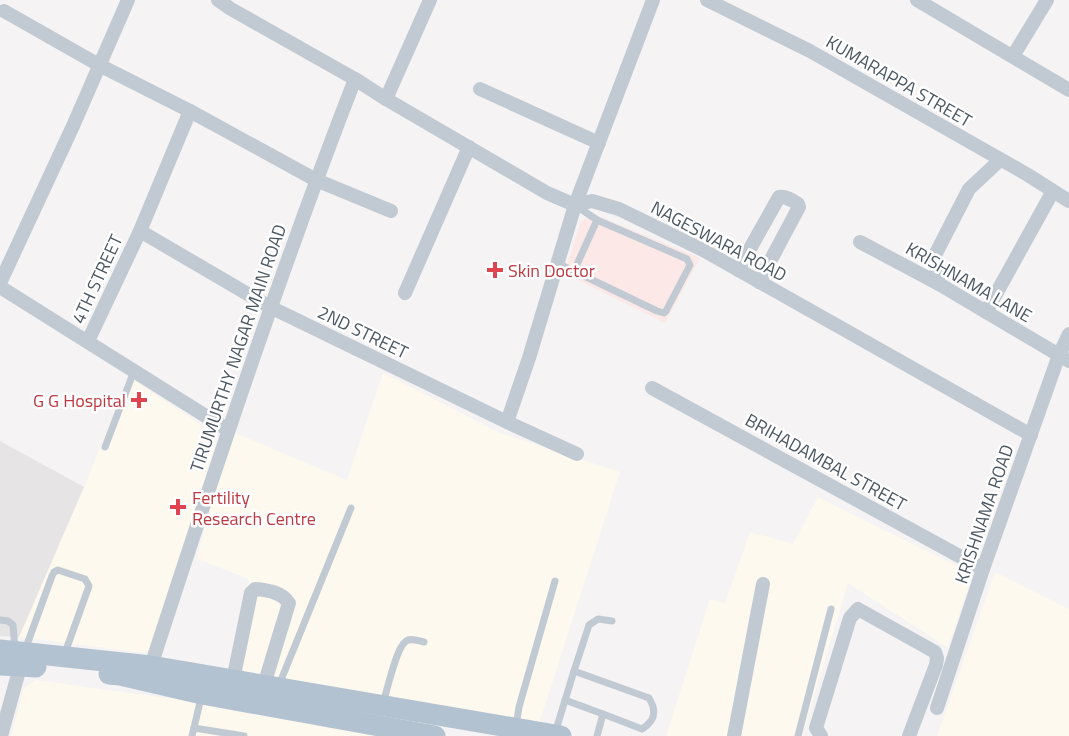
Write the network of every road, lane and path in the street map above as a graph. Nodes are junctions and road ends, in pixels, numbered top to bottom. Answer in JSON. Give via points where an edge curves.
{"nodes":[{"id":1,"x":128,"y":0,"type":"edge"},
{"id":2,"x":218,"y":0,"type":"edge"},
{"id":3,"x":707,"y":0,"type":"edge"},
{"id":4,"x":917,"y":0,"type":"edge"},
{"id":5,"x":1047,"y":0,"type":"edge"},
{"id":6,"x":426,"y":1,"type":"edge"},
{"id":7,"x":651,"y":1,"type":"edge"},
{"id":8,"x":933,"y":4,"type":"edge"},
{"id":9,"x":233,"y":5,"type":"edge"},
{"id":10,"x":4,"y":11,"type":"dead end"},
{"id":11,"x":1013,"y":56,"type":"junction"},
{"id":12,"x":99,"y":65,"type":"junction"},
{"id":13,"x":355,"y":79,"type":"junction"},
{"id":14,"x":480,"y":89,"type":"dead end"},
{"id":15,"x":1069,"y":90,"type":"edge"},
{"id":16,"x":386,"y":99,"type":"junction"},
{"id":17,"x":190,"y":111,"type":"junction"},
{"id":18,"x":599,"y":143,"type":"junction"},
{"id":19,"x":469,"y":147,"type":"junction"},
{"id":20,"x":1000,"y":160,"type":"junction"},
{"id":21,"x":316,"y":180,"type":"junction"},
{"id":22,"x":1053,"y":191,"type":"junction"},
{"id":23,"x":1068,"y":199,"type":"edge"},
{"id":24,"x":575,"y":205,"type":"junction"},
{"id":25,"x":391,"y":211,"type":"dead end"},
{"id":26,"x":597,"y":220,"type":"junction"},
{"id":27,"x":140,"y":231,"type":"junction"},
{"id":28,"x":860,"y":242,"type":"dead end"},
{"id":29,"x":557,"y":263,"type":"junction"},
{"id":30,"x":738,"y":270,"type":"junction"},
{"id":31,"x":574,"y":271,"type":"junction"},
{"id":32,"x":759,"y":282,"type":"junction"},
{"id":33,"x":939,"y":284,"type":"junction"},
{"id":34,"x":0,"y":285,"type":"edge"},
{"id":35,"x":405,"y":293,"type":"dead end"},
{"id":36,"x":270,"y":307,"type":"junction"},
{"id":37,"x":986,"y":312,"type":"junction"},
{"id":38,"x":1069,"y":334,"type":"edge"},
{"id":39,"x":88,"y":341,"type":"junction"},
{"id":40,"x":1064,"y":358,"type":"edge"},
{"id":41,"x":134,"y":371,"type":"junction"},
{"id":42,"x":652,"y":388,"type":"dead end"},
{"id":43,"x":507,"y":423,"type":"junction"},
{"id":44,"x":228,"y":430,"type":"junction"},
{"id":45,"x":1031,"y":435,"type":"junction"},
{"id":46,"x":105,"y":447,"type":"dead end"},
{"id":47,"x":577,"y":454,"type":"dead end"},
{"id":48,"x":351,"y":508,"type":"dead end"},
{"id":49,"x":983,"y":569,"type":"junction"},
{"id":50,"x":555,"y":581,"type":"dead end"},
{"id":51,"x":763,"y":584,"type":"dead end"},
{"id":52,"x":831,"y":609,"type":"dead end"},
{"id":53,"x":0,"y":620,"type":"edge"},
{"id":54,"x":612,"y":621,"type":"dead end"},
{"id":55,"x":424,"y":642,"type":"dead end"},
{"id":56,"x":12,"y":657,"type":"edge"},
{"id":57,"x":64,"y":657,"type":"junction"},
{"id":58,"x":144,"y":665,"type":"junction"},
{"id":59,"x":574,"y":671,"type":"junction"},
{"id":60,"x":120,"y":675,"type":"junction"},
{"id":61,"x":232,"y":680,"type":"junction"},
{"id":62,"x":271,"y":686,"type":"junction"},
{"id":63,"x":202,"y":694,"type":"junction"},
{"id":64,"x":565,"y":700,"type":"junction"},
{"id":65,"x":372,"y":704,"type":"junction"},
{"id":66,"x":937,"y":708,"type":"dead end"},
{"id":67,"x":603,"y":714,"type":"junction"},
{"id":68,"x":358,"y":727,"type":"junction"},
{"id":69,"x":194,"y":728,"type":"junction"},
{"id":70,"x":515,"y":728,"type":"junction"},
{"id":71,"x":558,"y":735,"type":"edge"},
{"id":72,"x":1,"y":736,"type":"edge"},
{"id":73,"x":192,"y":736,"type":"edge"},
{"id":74,"x":244,"y":736,"type":"edge"},
{"id":75,"x":435,"y":736,"type":"edge"},
{"id":76,"x":597,"y":736,"type":"edge"},
{"id":77,"x":734,"y":736,"type":"edge"},
{"id":78,"x":798,"y":736,"type":"edge"},
{"id":79,"x":821,"y":736,"type":"edge"},
{"id":80,"x":909,"y":736,"type":"edge"}],
"edges":[{"from":1,"to":12,"type":"street"},
{"from":2,"to":9,"type":"street","name":"NAGESWARA ROAD"},
{"from":3,"to":20,"type":"street","name":"KUMARAPPA STREET","via":[[810,51]]},
{"from":4,"to":8,"type":"street"},
{"from":5,"to":11,"type":"street"},
{"from":6,"to":16,"type":"street"},
{"from":7,"to":18,"type":"street"},
{"from":8,"to":11,"type":"street"},
{"from":9,"to":13,"type":"street","name":"NAGESWARA ROAD"},
{"from":10,"to":12,"type":"street"},
{"from":11,"to":15,"type":"street"},
{"from":12,"to":17,"type":"street"},
{"from":12,"to":34,"type":"street"},
{"from":13,"to":16,"type":"street","name":"NAGESWARA ROAD"},
{"from":13,"to":21,"type":"street","name":"TIRUMURTHY NAGAR MAIN ROAD"},
{"from":14,"to":18,"type":"street"},
{"from":16,"to":19,"type":"street","name":"NAGESWARA ROAD"},
{"from":17,"to":21,"type":"street"},
{"from":17,"to":27,"type":"street","name":"4TH STREET"},
{"from":18,"to":24,"type":"street"},
{"from":19,"to":24,"type":"street","name":"NAGESWARA ROAD"},
{"from":19,"to":35,"type":"street"},
{"from":20,"to":22,"type":"street","name":"KUMARAPPA STREET"},
{"from":20,"to":33,"type":"street","via":[[969,189],[934,257]]},
{"from":21,"to":25,"type":"street"},
{"from":21,"to":36,"type":"street","name":"TIRUMURTHY NAGAR MAIN ROAD"},
{"from":22,"to":23,"type":"street","name":"KUMARAPPA STREET"},
{"from":22,"to":37,"type":"street"},
{"from":24,"to":26,"type":"lane"},
{"from":24,"to":29,"type":"street"},
{"from":24,"to":30,"type":"street","name":"NAGESWARA ROAD","via":[[592,201],[619,209]]},
{"from":26,"to":31,"type":"lane"},
{"from":26,"to":31,"type":"lane","via":[[687,259],[690,265],[664,313]]},
{"from":27,"to":36,"type":"street","name":"2ND STREET"},
{"from":27,"to":39,"type":"street","name":"4TH STREET"},
{"from":28,"to":33,"type":"street","name":"KRISHNAMA LANE"},
{"from":29,"to":31,"type":"lane"},
{"from":29,"to":43,"type":"street"},
{"from":30,"to":32,"type":"street","name":"NAGESWARA ROAD"},
{"from":30,"to":32,"type":"street","via":[[778,197],[798,204]]},
{"from":32,"to":45,"type":"street","name":"NAGESWARA ROAD"},
{"from":33,"to":37,"type":"street","name":"KRISHNAMA LANE"},
{"from":34,"to":39,"type":"street"},
{"from":36,"to":43,"type":"street","name":"2ND STREET"},
{"from":36,"to":44,"type":"street","name":"TIRUMURTHY NAGAR MAIN ROAD"},
{"from":37,"to":40,"type":"street","name":"KRISHNAMA LANE"},
{"from":38,"to":40,"type":"street","name":"KRISHNAMA ROAD"},
{"from":39,"to":41,"type":"street"},
{"from":40,"to":45,"type":"street","name":"KRISHNAMA ROAD"},
{"from":41,"to":44,"type":"street"},
{"from":41,"to":46,"type":"lane"},
{"from":42,"to":49,"type":"street","name":"BRIHADAMBAL STREET"},
{"from":43,"to":47,"type":"street","name":"2ND STREET"},
{"from":44,"to":58,"type":"street","name":"TIRUMURTHY NAGAR MAIN ROAD"},
{"from":45,"to":49,"type":"street","name":"KRISHNAMA ROAD"},
{"from":48,"to":62,"type":"lane"},
{"from":49,"to":66,"type":"street","name":"KRISHNAMA ROAD"},
{"from":50,"to":70,"type":"lane"},
{"from":51,"to":77,"type":"street"},
{"from":52,"to":78,"type":"lane"},
{"from":53,"to":56,"type":"lane","via":[[13,625]]},
{"from":54,"to":59,"type":"lane","via":[[598,619],[589,625]]},
{"from":55,"to":65,"type":"lane","via":[[405,642]]},
{"from":56,"to":57,"type":"main road"},
{"from":56,"to":57,"type":"lane","via":[[58,570],[85,579],[89,586]]},
{"from":56,"to":60,"type":"main road"},
{"from":56,"to":72,"type":"street"},
{"from":57,"to":58,"type":"main road"},
{"from":58,"to":60,"type":"main road"},
{"from":58,"to":61,"type":"main road"},
{"from":59,"to":64,"type":"lane"},
{"from":59,"to":67,"type":"lane","via":[[649,698],[654,706],[652,720],[642,729]]},
{"from":60,"to":63,"type":"main road"},
{"from":61,"to":62,"type":"main road"},
{"from":61,"to":62,"type":"street","via":[[251,593],[265,589],[284,596],[289,603]]},
{"from":62,"to":65,"type":"main road"},
{"from":63,"to":68,"type":"main road"},
{"from":63,"to":69,"type":"lane"},
{"from":64,"to":67,"type":"lane"},
{"from":64,"to":71,"type":"lane"},
{"from":65,"to":68,"type":"lane"},
{"from":65,"to":70,"type":"main road"},
{"from":67,"to":76,"type":"lane"},
{"from":68,"to":75,"type":"main road"},
{"from":69,"to":73,"type":"lane"},
{"from":69,"to":74,"type":"lane"},
{"from":70,"to":71,"type":"main road"},
{"from":79,"to":80,"type":"street","via":[[816,728],[850,618],[858,609],[935,652],[936,665]]}]}
